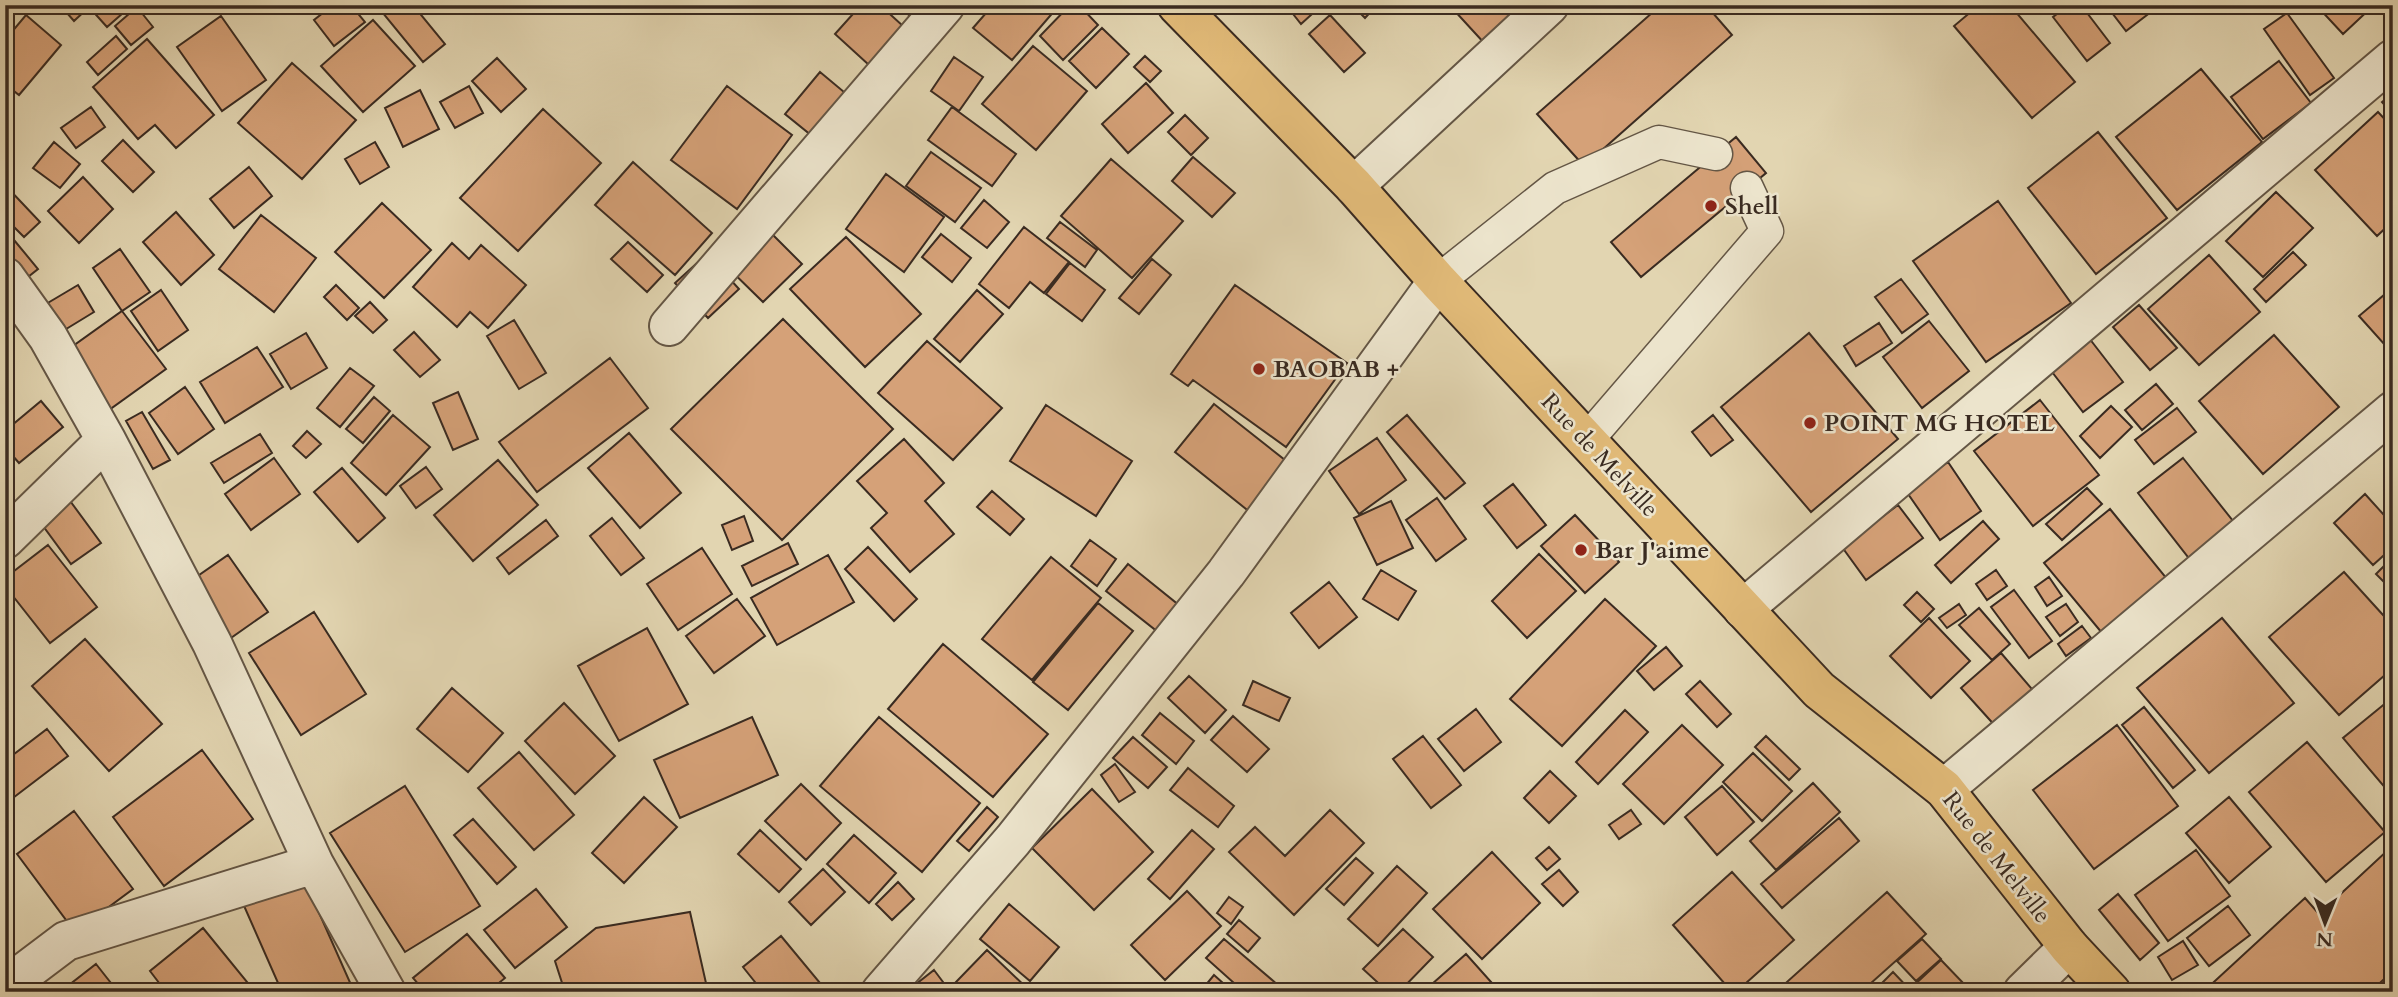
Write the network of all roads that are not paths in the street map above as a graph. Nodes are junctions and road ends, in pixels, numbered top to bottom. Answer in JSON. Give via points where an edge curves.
{"nodes":[{"id":1,"x":945,"y":5,"type":"edge"},
{"id":2,"x":1177,"y":5,"type":"edge"},
{"id":3,"x":1549,"y":5,"type":"edge"},
{"id":4,"x":2393,"y":59,"type":"edge"},
{"id":5,"x":1716,"y":154,"type":"dead end"},
{"id":6,"x":1354,"y":186,"type":"junction"},
{"id":7,"x":1747,"y":188,"type":"dead end"},
{"id":8,"x":5,"y":277,"type":"edge"},
{"id":9,"x":1438,"y":281,"type":"junction"},
{"id":10,"x":669,"y":326,"type":"dead end"},
{"id":11,"x":2393,"y":411,"type":"edge"},
{"id":12,"x":106,"y":440,"type":"junction"},
{"id":13,"x":1587,"y":440,"type":"junction"},
{"id":14,"x":5,"y":539,"type":"edge"},
{"id":15,"x":1743,"y":609,"type":"junction"},
{"id":16,"x":1944,"y":789,"type":"junction"},
{"id":17,"x":314,"y":864,"type":"junction"},
{"id":18,"x":2068,"y":947,"type":"junction"},
{"id":19,"x":5,"y":987,"type":"edge"},
{"id":20,"x":386,"y":992,"type":"edge"},
{"id":21,"x":881,"y":992,"type":"edge"},
{"id":22,"x":2023,"y":992,"type":"edge"},
{"id":23,"x":2111,"y":992,"type":"edge"}],
"edges":[{"from":1,"to":10,"type":"street"},
{"from":2,"to":6,"type":"main road","name":"Rue de Melville"},
{"from":3,"to":6,"type":"street"},
{"from":4,"to":15,"type":"street"},
{"from":5,"to":9,"type":"lane","via":[[1659,142],[1555,188]]},
{"from":6,"to":9,"type":"main road","name":"Rue de Melville"},
{"from":7,"to":13,"type":"lane","via":[[1767,231]]},
{"from":8,"to":12,"type":"street","via":[[48,337]]},
{"from":9,"to":13,"type":"main road","name":"Rue de Melville"},
{"from":9,"to":21,"type":"street","via":[[1226,573],[1013,840]]},
{"from":11,"to":16,"type":"street"},
{"from":12,"to":14,"type":"street"},
{"from":12,"to":17,"type":"street","via":[[212,643]]},
{"from":13,"to":15,"type":"main road","name":"Rue de Melville"},
{"from":15,"to":16,"type":"main road","name":"Rue de Melville","via":[[1819,690]]},
{"from":16,"to":18,"type":"main road","name":"Rue de Melville"},
{"from":17,"to":19,"type":"street","via":[[66,941]]},
{"from":17,"to":20,"type":"street"},
{"from":18,"to":22,"type":"street"},
{"from":18,"to":23,"type":"main road","name":"Rue de Melville"}]}
